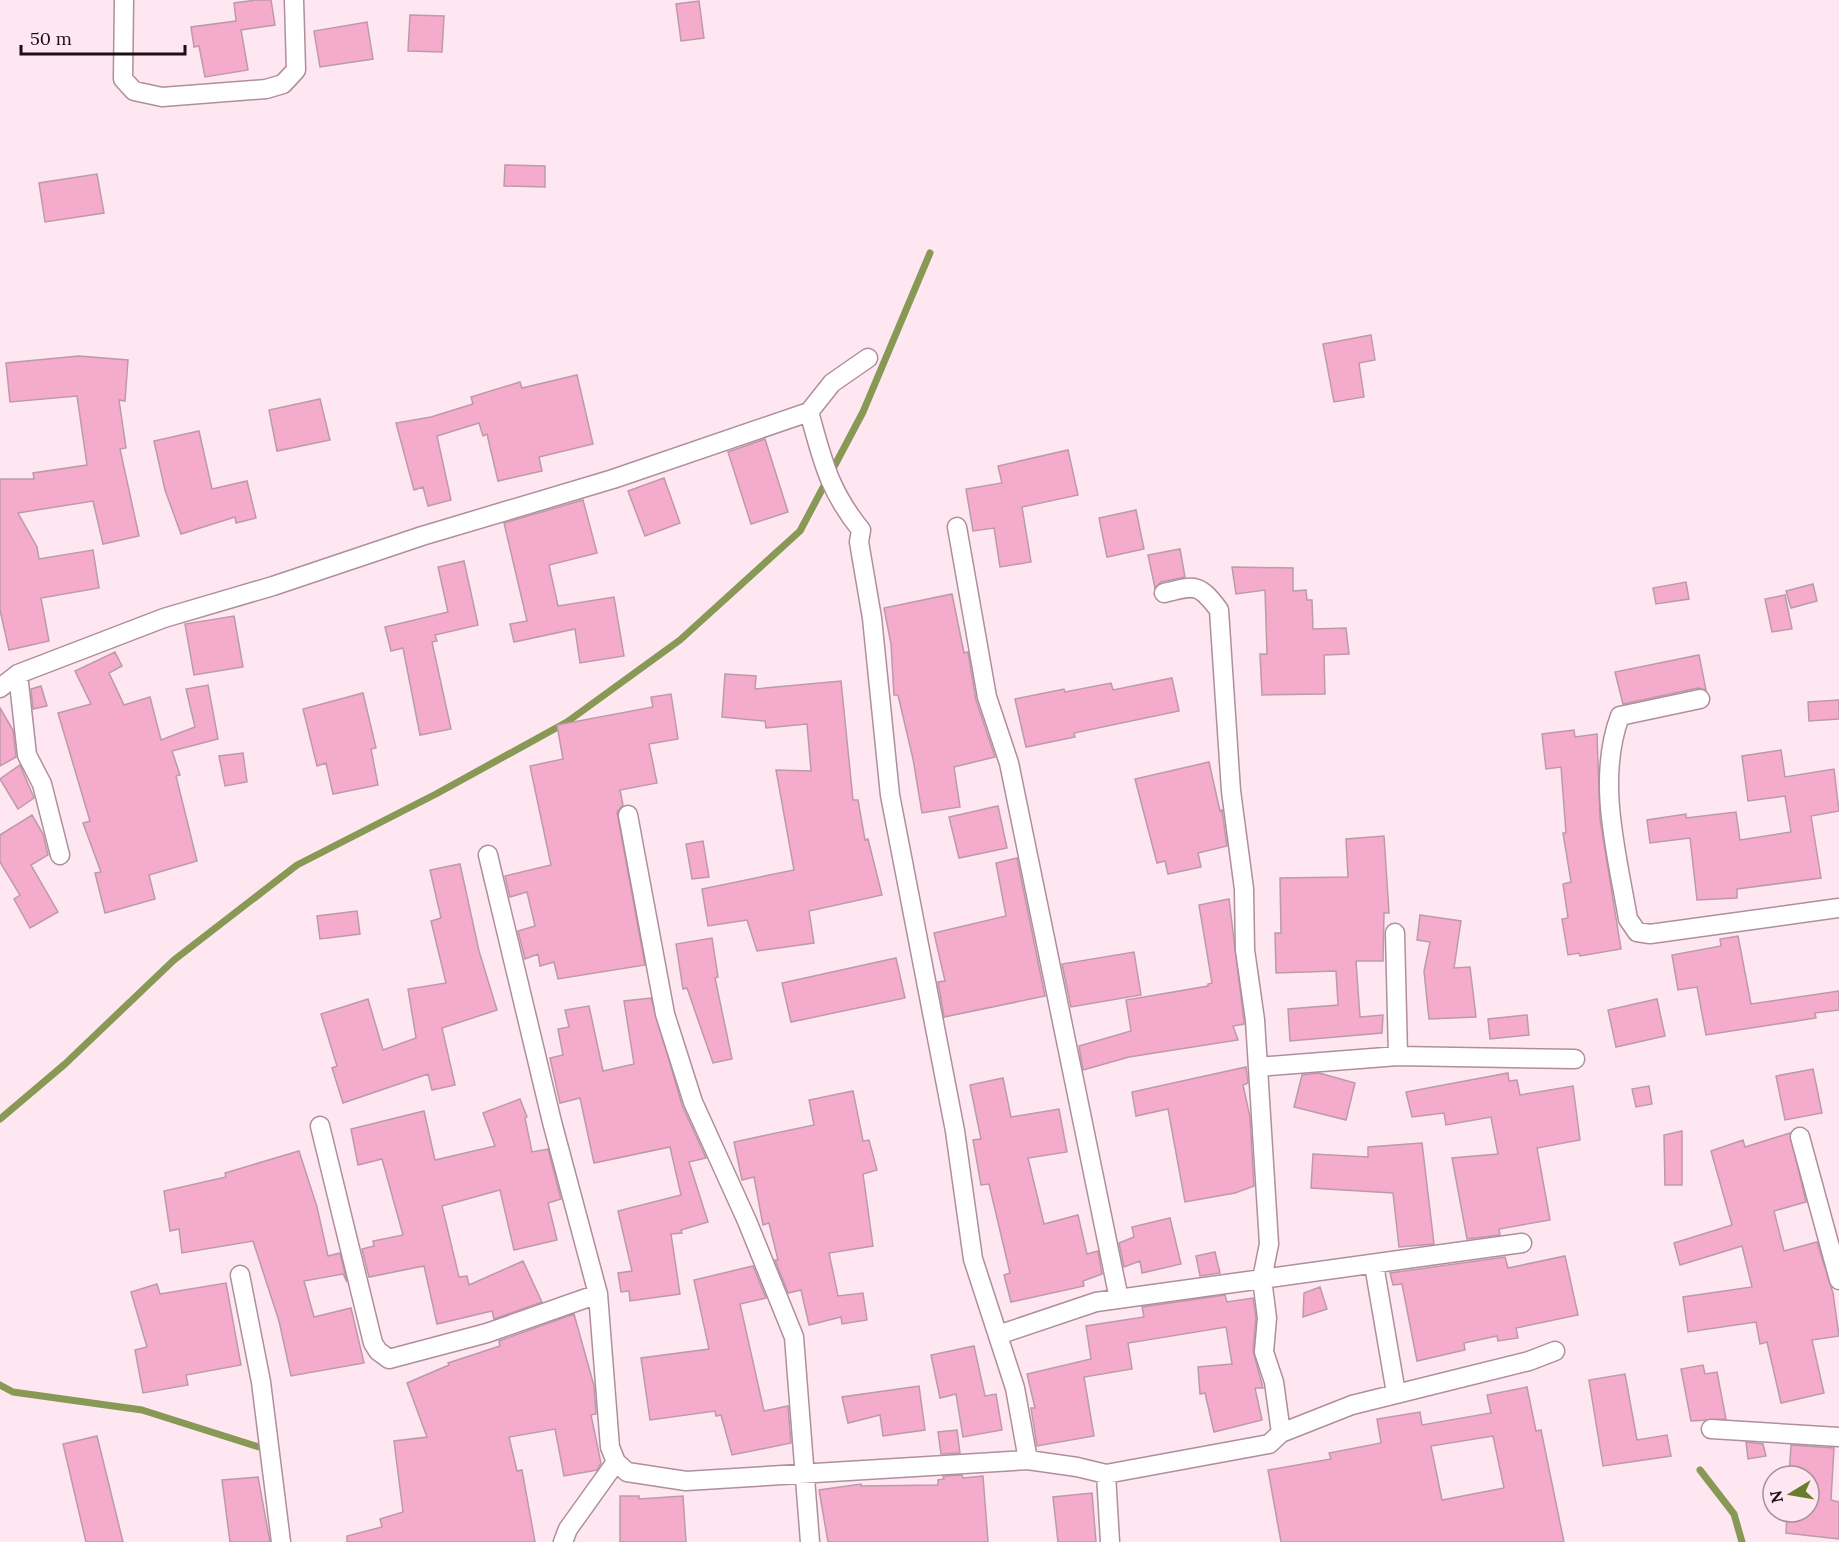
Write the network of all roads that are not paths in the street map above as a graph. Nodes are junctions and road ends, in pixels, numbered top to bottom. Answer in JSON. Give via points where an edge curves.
{"nodes":[{"id":1,"x":124,"y":0,"type":"edge"},
{"id":2,"x":294,"y":0,"type":"edge"},
{"id":3,"x":868,"y":358,"type":"dead end"},
{"id":4,"x":809,"y":412,"type":"junction"},
{"id":5,"x":957,"y":527,"type":"dead end"},
{"id":6,"x":1164,"y":593,"type":"dead end"},
{"id":7,"x":18,"y":674,"type":"junction"},
{"id":8,"x":0,"y":688,"type":"edge"},
{"id":9,"x":1700,"y":699,"type":"dead end"},
{"id":10,"x":628,"y":815,"type":"dead end"},
{"id":11,"x":60,"y":855,"type":"dead end"},
{"id":12,"x":488,"y":855,"type":"dead end"},
{"id":13,"x":1839,"y":908,"type":"edge"},
{"id":14,"x":1395,"y":933,"type":"dead end"},
{"id":15,"x":1398,"y":1056,"type":"junction"},
{"id":16,"x":1575,"y":1059,"type":"dead end"},
{"id":17,"x":1258,"y":1067,"type":"junction"},
{"id":18,"x":320,"y":1126,"type":"dead end"},
{"id":19,"x":1800,"y":1137,"type":"dead end"},
{"id":20,"x":1522,"y":1243,"type":"dead end"},
{"id":21,"x":1374,"y":1265,"type":"junction"},
{"id":22,"x":240,"y":1275,"type":"dead end"},
{"id":23,"x":1262,"y":1279,"type":"junction"},
{"id":24,"x":1839,"y":1280,"type":"edge"},
{"id":25,"x":598,"y":1294,"type":"junction"},
{"id":26,"x":1119,"y":1299,"type":"junction"},
{"id":27,"x":998,"y":1335,"type":"junction"},
{"id":28,"x":1555,"y":1351,"type":"dead end"},
{"id":29,"x":1396,"y":1393,"type":"junction"},
{"id":30,"x":1711,"y":1429,"type":"dead end"},
{"id":31,"x":1281,"y":1433,"type":"junction"},
{"id":32,"x":1839,"y":1437,"type":"edge"},
{"id":33,"x":1028,"y":1460,"type":"junction"},
{"id":34,"x":616,"y":1462,"type":"junction"},
{"id":35,"x":806,"y":1473,"type":"junction"},
{"id":36,"x":1106,"y":1474,"type":"junction"},
{"id":37,"x":281,"y":1542,"type":"edge"},
{"id":38,"x":563,"y":1542,"type":"edge"},
{"id":39,"x":810,"y":1542,"type":"edge"},
{"id":40,"x":1110,"y":1542,"type":"edge"}],
"edges":[{"from":1,"to":2,"type":"street","via":[[123,79],[134,91],[162,97],[283,84],[296,70]]},
{"from":3,"to":4,"type":"street","via":[[832,383]]},
{"from":4,"to":7,"type":"street","via":[[613,479],[164,618]]},
{"from":4,"to":27,"type":"street","via":[[828,482],[861,531],[859,542],[872,618],[890,795],[956,1131],[973,1259]]},
{"from":5,"to":26,"type":"street","via":[[987,697],[1009,764]]},
{"from":6,"to":17,"type":"street","via":[[1190,586],[1201,588],[1219,610],[1231,791],[1244,889],[1245,950],[1256,1020]]},
{"from":7,"to":8,"type":"street"},
{"from":7,"to":11,"type":"street","via":[[27,755],[42,784]]},
{"from":9,"to":13,"type":"street","via":[[1620,716],[1613,736],[1610,811],[1628,919],[1637,932],[1650,934]]},
{"from":10,"to":35,"type":"street","via":[[665,1014],[675,1047],[693,1102],[794,1337]]},
{"from":12,"to":25,"type":"street"},
{"from":14,"to":15,"type":"street"},
{"from":15,"to":16,"type":"street"},
{"from":15,"to":17,"type":"street"},
{"from":17,"to":23,"type":"street","via":[[1269,1244]]},
{"from":18,"to":25,"type":"street","via":[[373,1343],[389,1359],[487,1333]]},
{"from":19,"to":24,"type":"street"},
{"from":20,"to":21,"type":"street"},
{"from":21,"to":23,"type":"street"},
{"from":21,"to":29,"type":"street"},
{"from":22,"to":37,"type":"street","via":[[261,1382]]},
{"from":23,"to":26,"type":"street"},
{"from":23,"to":31,"type":"street","via":[[1267,1318],[1264,1352],[1274,1382]]},
{"from":25,"to":34,"type":"street","via":[[610,1448]]},
{"from":26,"to":27,"type":"street","via":[[1096,1302]]},
{"from":27,"to":33,"type":"street","via":[[1015,1388]]},
{"from":28,"to":29,"type":"street","via":[[1529,1361]]},
{"from":29,"to":31,"type":"street","via":[[1352,1405]]},
{"from":30,"to":32,"type":"street"},
{"from":31,"to":36,"type":"street","via":[[1269,1444]]},
{"from":33,"to":35,"type":"street"},
{"from":33,"to":36,"type":"street"},
{"from":34,"to":35,"type":"street","via":[[627,1472],[686,1480]]},
{"from":34,"to":38,"type":"street","via":[[568,1529]]},
{"from":35,"to":39,"type":"street"},
{"from":36,"to":40,"type":"street"}]}
